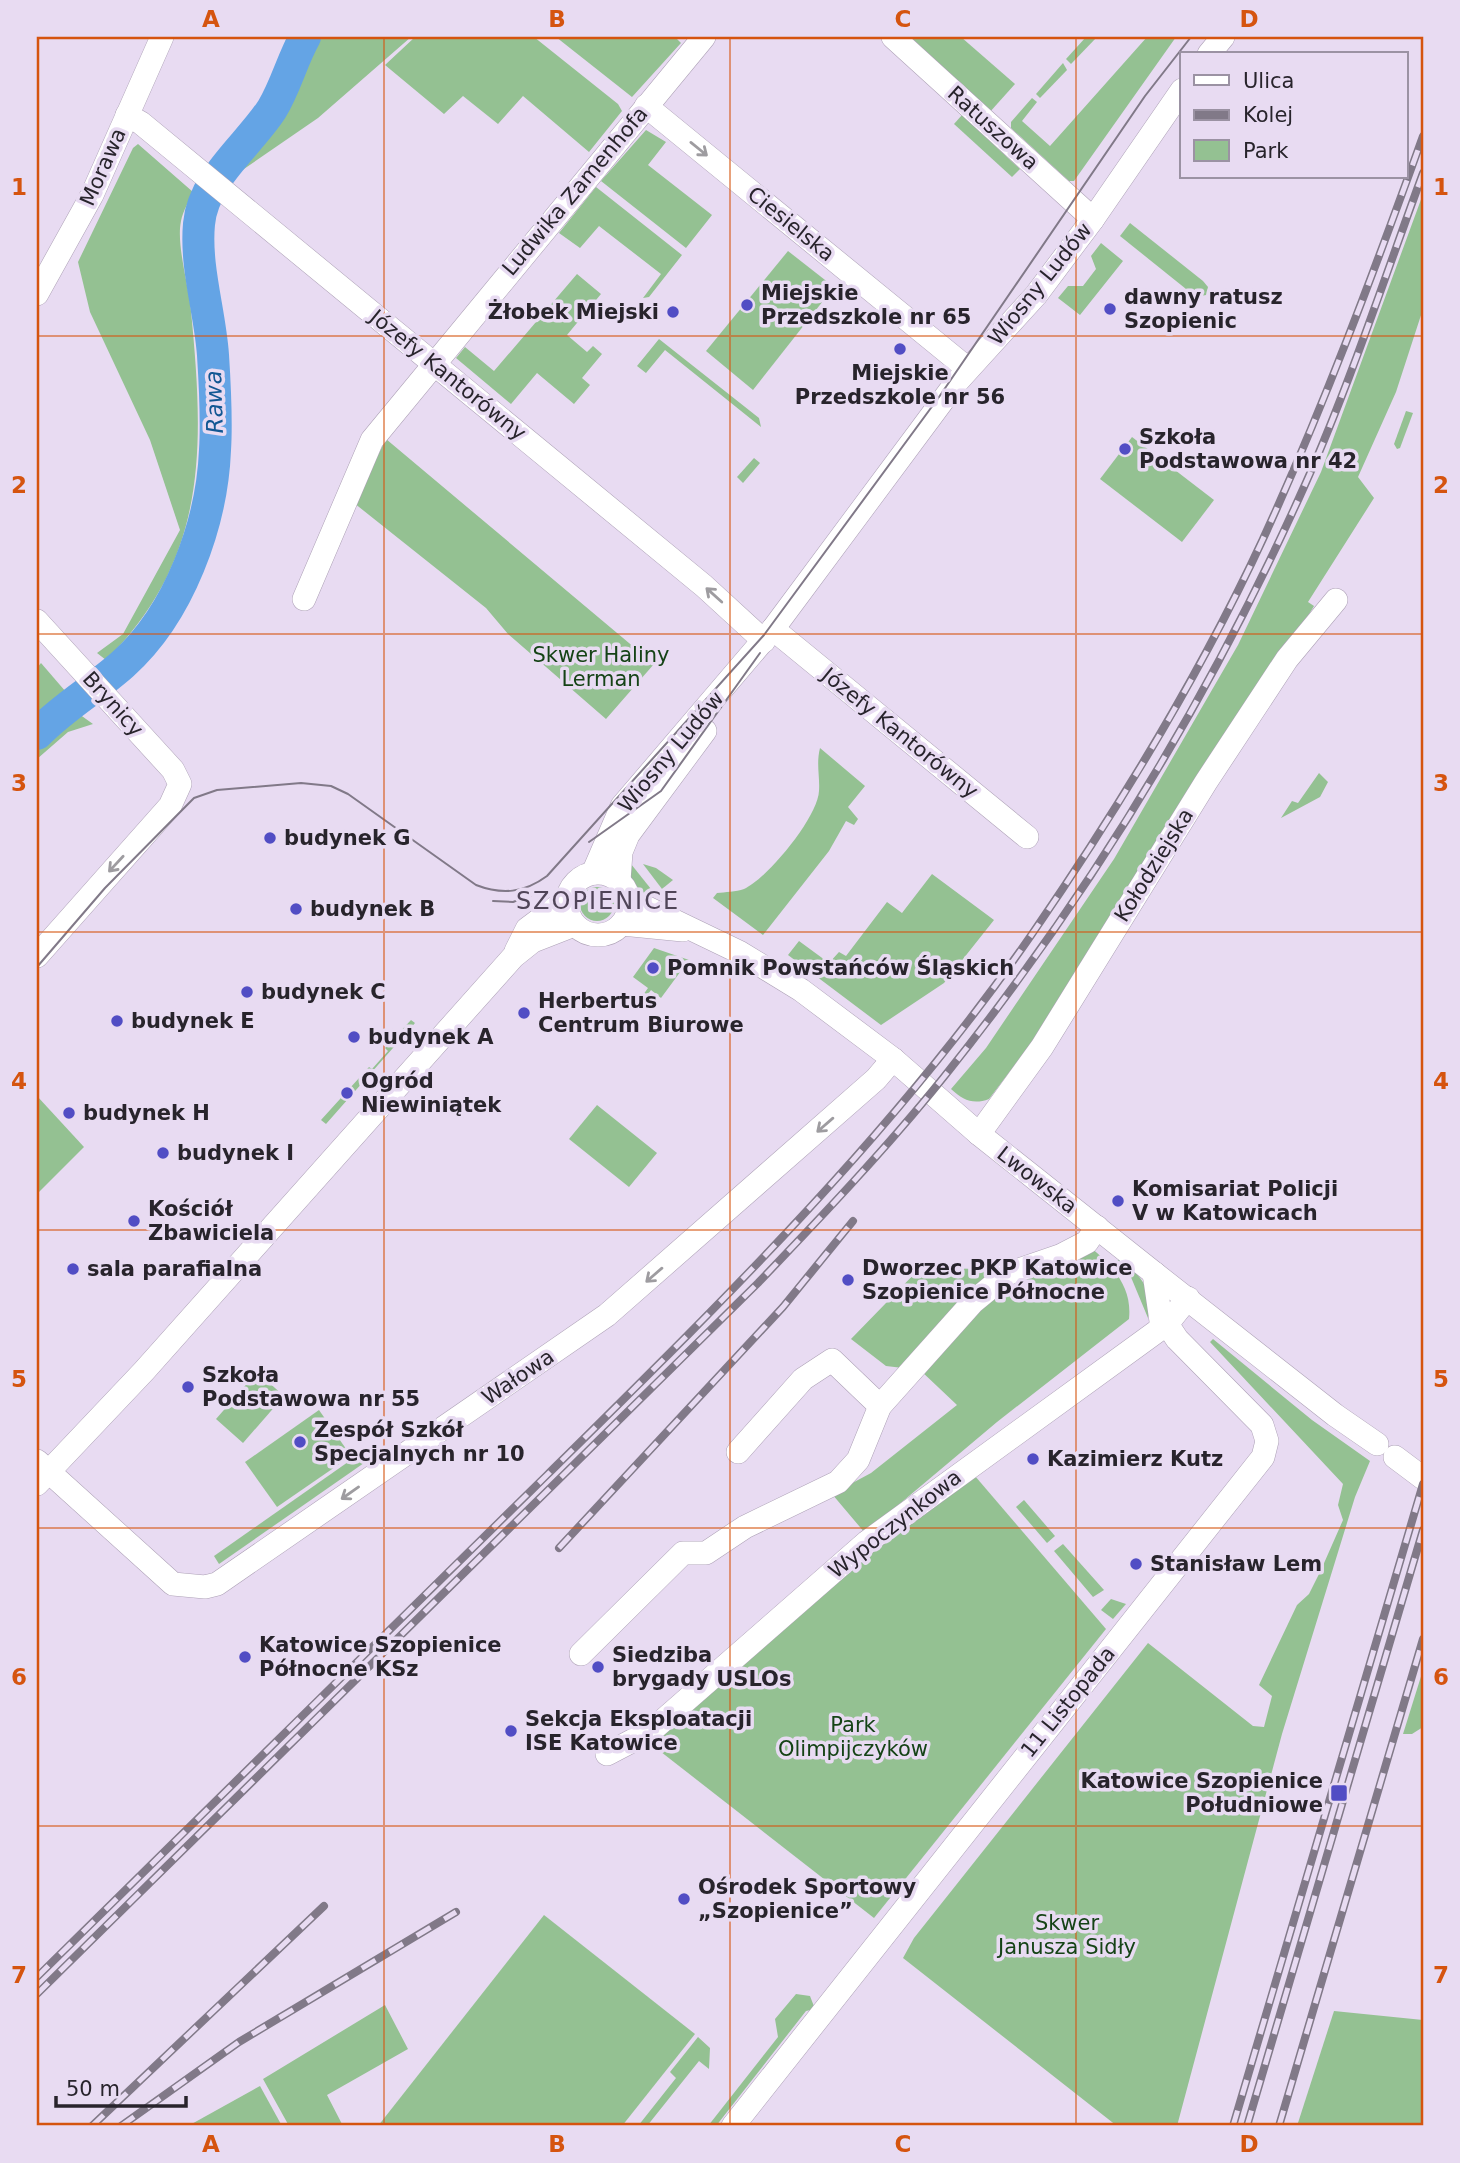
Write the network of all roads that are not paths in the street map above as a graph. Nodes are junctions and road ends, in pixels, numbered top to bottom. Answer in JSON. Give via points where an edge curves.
{"nodes":[{"id":1,"x":162,"y":37,"type":"edge"},
{"id":2,"x":704,"y":37,"type":"edge"},
{"id":3,"x":893,"y":37,"type":"edge"},
{"id":4,"x":1223,"y":37,"type":"edge"},
{"id":5,"x":1211,"y":52,"type":"edge"},
{"id":6,"x":1180,"y":93,"type":"edge"},
{"id":7,"x":646,"y":106,"type":"junction"},
{"id":8,"x":127,"y":115,"type":"junction"},
{"id":9,"x":1093,"y":219,"type":"junction"},
{"id":10,"x":37,"y":294,"type":"edge"},
{"id":11,"x":434,"y":362,"type":"junction"},
{"id":12,"x":968,"y":369,"type":"junction"},
{"id":13,"x":304,"y":600,"type":"dead end"},
{"id":14,"x":1336,"y":600,"type":"dead end"},
{"id":15,"x":41,"y":633,"type":"edge"},
{"id":16,"x":769,"y":635,"type":"junction"},
{"id":17,"x":1027,"y":837,"type":"dead end"},
{"id":18,"x":593,"y":873,"type":"junction"},
{"id":19,"x":624,"y":890,"type":"junction"},
{"id":20,"x":566,"y":900,"type":"junction"},
{"id":21,"x":622,"y":924,"type":"junction"},
{"id":22,"x":574,"y":925,"type":"junction"},
{"id":23,"x":689,"y":929,"type":"junction"},
{"id":24,"x":37,"y":956,"type":"edge"},
{"id":25,"x":513,"y":957,"type":"junction"},
{"id":26,"x":893,"y":1059,"type":"junction"},
{"id":27,"x":979,"y":1135,"type":"junction"},
{"id":28,"x":1097,"y":1227,"type":"junction"},
{"id":29,"x":1154,"y":1273,"type":"junction"},
{"id":30,"x":1189,"y":1300,"type":"junction"},
{"id":31,"x":1168,"y":1325,"type":"junction"},
{"id":32,"x":880,"y":1406,"type":"junction"},
{"id":33,"x":738,"y":1452,"type":"dead end"},
{"id":34,"x":41,"y":1473,"type":"edge"},
{"id":35,"x":1423,"y":1478,"type":"edge"},
{"id":36,"x":581,"y":1654,"type":"dead end"},
{"id":37,"x":607,"y":1755,"type":"dead end"},
{"id":38,"x":733,"y":2126,"type":"edge"}],
"edges":[{"from":1,"to":8,"type":"street","name":"Morawa"},
{"from":2,"to":7,"type":"street","name":"Ludwika Zamenhofa"},
{"from":3,"to":9,"type":"street","name":"Ratuszowa"},
{"from":4,"to":5,"type":"street"},
{"from":6,"to":9,"type":"street","name":"Wiosny Ludów"},
{"from":7,"to":11,"type":"street","name":"Ludwika Zamenhofa"},
{"from":7,"to":12,"type":"street","name":"Ciesielska","one_way":true},
{"from":8,"to":10,"type":"street","name":"Morawa","via":[[76,227]]},
{"from":8,"to":11,"type":"street","name":"Józefy Kantorówny"},
{"from":9,"to":12,"type":"street","name":"Wiosny Ludów","via":[[1024,309]]},
{"from":11,"to":13,"type":"street","name":"Ludwika Zamenhofa","via":[[372,440]]},
{"from":16,"to":11,"type":"street","name":"Józefy Kantorówny","one_way":true},
{"from":12,"to":16,"type":"street","name":"Wiosny Ludów"},
{"from":14,"to":27,"type":"street","name":"Kołodziejska","via":[[1287,659],[1042,1048]]},
{"from":15,"to":24,"type":"street","name":"Brynicy","one_way":true,"via":[[86,674],[179,777],[179,791]]},
{"from":16,"to":17,"type":"street","name":"Józefy Kantorówny"},
{"from":16,"to":18,"type":"street","name":"Wiosny Ludów","via":[[622,806]]},
{"from":16,"to":19,"type":"street","name":"Wiosny Ludów","via":[[628,835],[621,852]]},
{"from":18,"to":19,"type":"street","via":[[607,874]]},
{"from":18,"to":20,"type":"street","via":[[573,885]]},
{"from":19,"to":21,"type":"street","via":[[626,917]]},
{"from":19,"to":23,"type":"street","name":"Lwowska"},
{"from":20,"to":22,"type":"street"},
{"from":20,"to":25,"type":"street","via":[[527,929]]},
{"from":21,"to":22,"type":"street","via":[[609,934],[595,936]]},
{"from":21,"to":23,"type":"street","name":"Lwowska"},
{"from":22,"to":25,"type":"street","via":[[541,937]]},
{"from":23,"to":26,"type":"street","name":"Lwowska","via":[[779,974]]},
{"from":25,"to":34,"type":"street","via":[[188,1323]]},
{"from":26,"to":27,"type":"street","name":"Lwowska"},
{"from":26,"to":34,"type":"street","name":"Wałowa","one_way":true,"via":[[876,1079],[586,1331],[217,1584],[180,1587],[164,1577]]},
{"from":27,"to":28,"type":"street","name":"Lwowska"},
{"from":28,"to":29,"type":"street","name":"Lwowska"},
{"from":28,"to":32,"type":"street","via":[[1087,1242],[1007,1274],[973,1302]]},
{"from":29,"to":30,"type":"street","name":"Lwowska"},
{"from":29,"to":31,"type":"street"},
{"from":30,"to":31,"type":"street","name":"Wypoczynkowa"},
{"from":30,"to":31,"type":"street","name":"Wypoczynkowa"},
{"from":30,"to":35,"type":"street","name":"Lwowska"},
{"from":31,"to":37,"type":"street","name":"Wypoczynkowa","via":[[867,1542],[650,1731]]},
{"from":31,"to":38,"type":"street","name":"11 Listopada","via":[[1262,1425],[1267,1441],[1262,1457]]},
{"from":32,"to":33,"type":"street","via":[[832,1360],[803,1379]]},
{"from":32,"to":36,"type":"street","via":[[858,1460],[838,1482],[745,1527],[706,1553],[683,1553]]}]}
